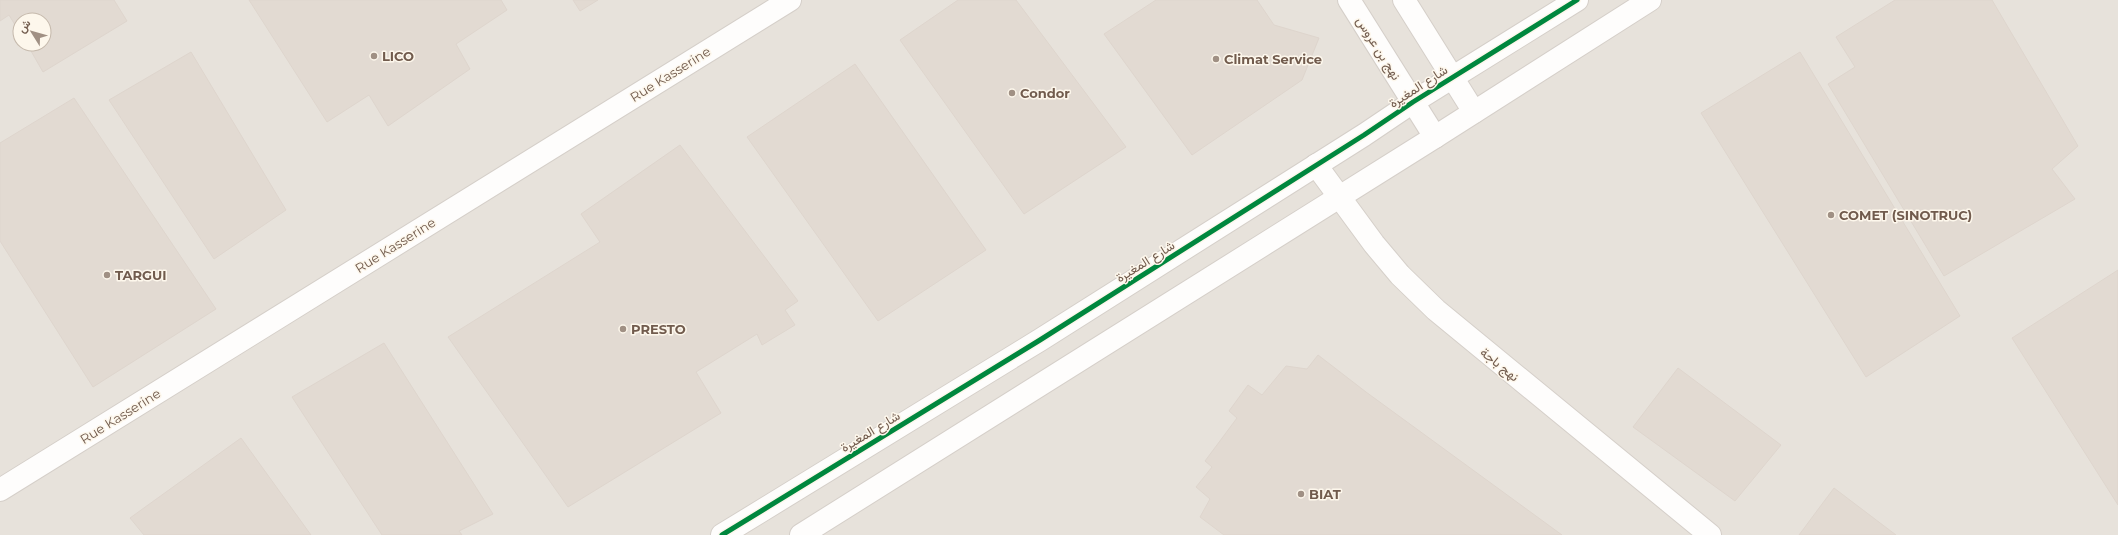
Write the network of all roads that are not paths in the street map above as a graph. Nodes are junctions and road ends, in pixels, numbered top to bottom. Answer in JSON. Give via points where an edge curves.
{"nodes":[{"id":1,"x":790,"y":0,"type":"edge"},
{"id":2,"x":1349,"y":0,"type":"edge"},
{"id":3,"x":1404,"y":0,"type":"edge"},
{"id":4,"x":1577,"y":0,"type":"edge"},
{"id":5,"x":1650,"y":0,"type":"edge"},
{"id":6,"x":1452,"y":77,"type":"junction"},
{"id":7,"x":1413,"y":102,"type":"junction"},
{"id":8,"x":1474,"y":112,"type":"junction"},
{"id":9,"x":1435,"y":137,"type":"junction"},
{"id":10,"x":1316,"y":165,"type":"junction"},
{"id":11,"x":1338,"y":197,"type":"junction"},
{"id":12,"x":0,"y":490,"type":"edge"},
{"id":13,"x":722,"y":535,"type":"edge"},
{"id":14,"x":801,"y":535,"type":"edge"},
{"id":15,"x":1710,"y":535,"type":"edge"}],
"edges":[{"from":1,"to":12,"type":"street","name":"Rue Kasserine"},
{"from":2,"to":7,"type":"street","name":"نهج بن عروس"},
{"from":3,"to":6,"type":"street"},
{"from":4,"to":6,"type":"street","name":"شارع المغيرة"},
{"from":5,"to":8,"type":"street"},
{"from":6,"to":7,"type":"street","name":"شارع المغيرة"},
{"from":6,"to":8,"type":"street"},
{"from":7,"to":9,"type":"street","name":"نهج بن عروس"},
{"from":7,"to":10,"type":"street","name":"شارع المغيرة"},
{"from":8,"to":9,"type":"street"},
{"from":9,"to":11,"type":"street"},
{"from":10,"to":11,"type":"street","name":"نهج باجة"},
{"from":10,"to":13,"type":"street","name":"شارع المغيرة","via":[[1040,340]]},
{"from":11,"to":14,"type":"street"},
{"from":11,"to":15,"type":"street","name":"نهج باجة","via":[[1400,275],[1436,310]]}]}
